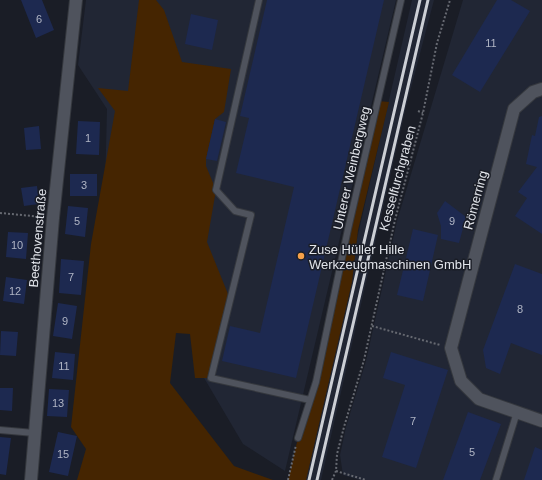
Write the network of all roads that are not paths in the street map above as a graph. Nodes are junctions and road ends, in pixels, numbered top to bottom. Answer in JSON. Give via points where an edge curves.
{"nodes":[{"id":1,"x":76,"y":0,"type":"edge"},
{"id":2,"x":259,"y":0,"type":"edge"},
{"id":3,"x":401,"y":0,"type":"edge"},
{"id":4,"x":542,"y":89,"type":"edge"},
{"id":5,"x":310,"y":400,"type":"junction"},
{"id":6,"x":517,"y":412,"type":"junction"},
{"id":7,"x":542,"y":421,"type":"edge"},
{"id":8,"x":0,"y":430,"type":"edge"},
{"id":9,"x":34,"y":433,"type":"junction"},
{"id":10,"x":298,"y":438,"type":"road end"},
{"id":11,"x":31,"y":480,"type":"edge"},
{"id":12,"x":496,"y":480,"type":"edge"}],
"edges":[{"from":1,"to":9,"type":"street","name":"Beethovenstraße"},
{"from":2,"to":5,"type":"lane","via":[[216,190],[235,211],[251,215],[211,378]]},
{"from":3,"to":5,"type":"lane","name":"Unterer Weinbergweg"},
{"from":4,"to":6,"type":"street","name":"Römerring","via":[[533,92],[514,109],[450,348],[461,380],[479,399]]},
{"from":5,"to":10,"type":"lane","name":"Unterer Weinbergweg"},
{"from":6,"to":7,"type":"street"},
{"from":6,"to":12,"type":"lane"},
{"from":8,"to":9,"type":"lane"},
{"from":9,"to":11,"type":"street","name":"Beethovenstraße"}]}
